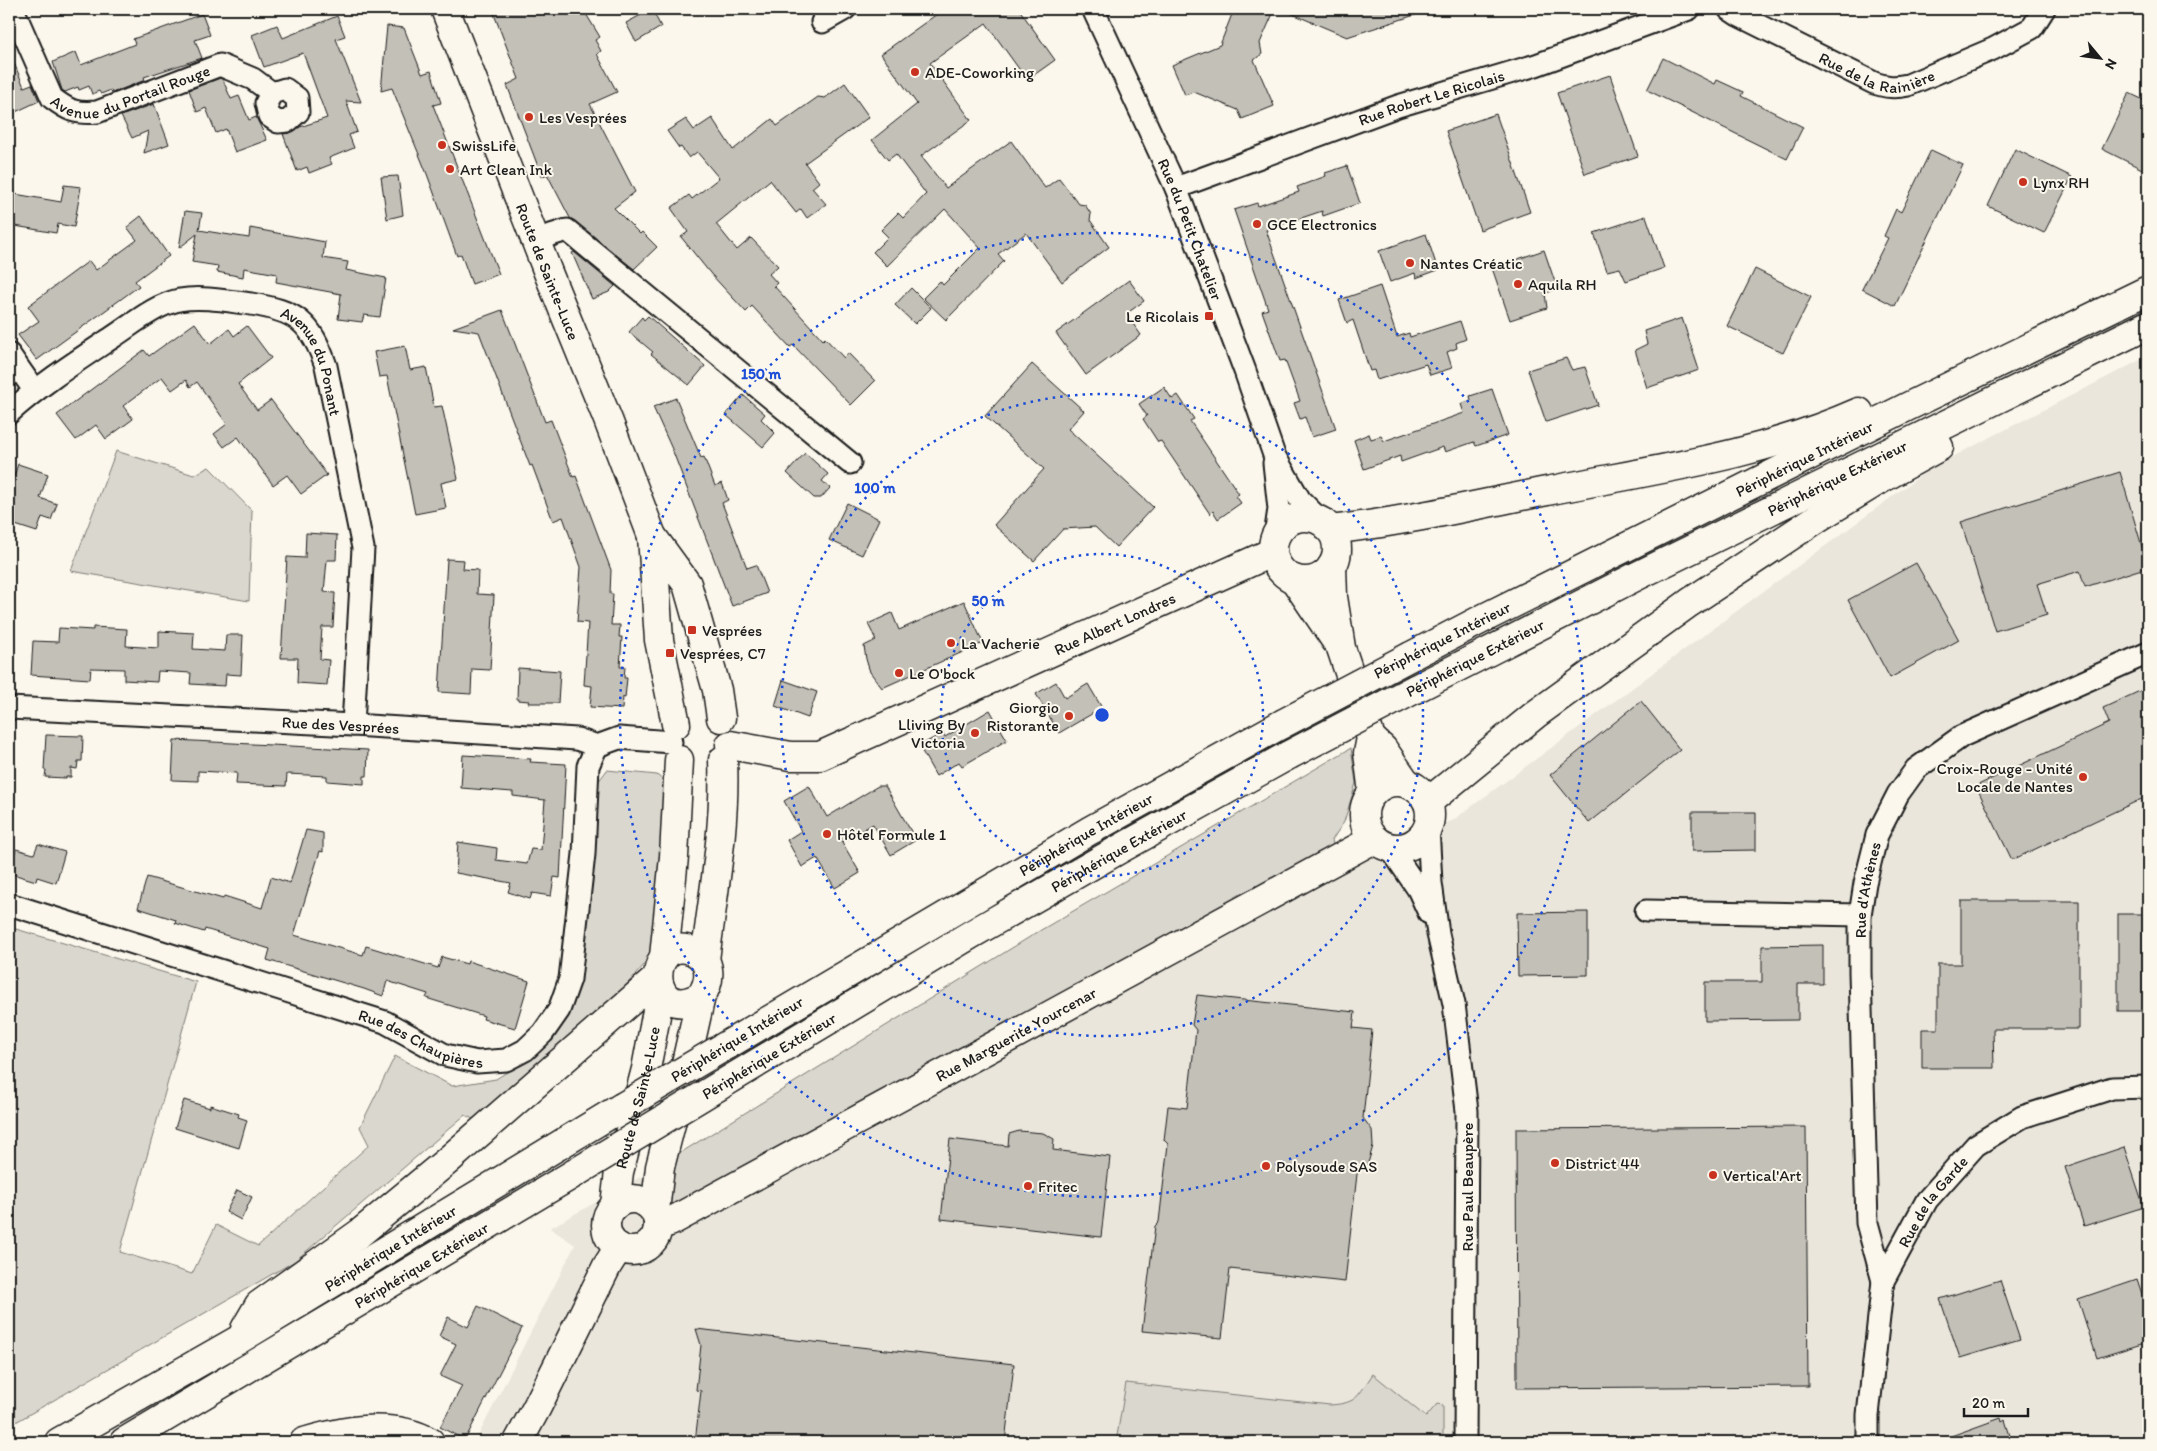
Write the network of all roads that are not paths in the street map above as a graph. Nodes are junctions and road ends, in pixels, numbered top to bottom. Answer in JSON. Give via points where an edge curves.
{"nodes":[{"id":1,"x":13,"y":9,"type":"edge"},
{"id":2,"x":445,"y":9,"type":"edge"},
{"id":3,"x":845,"y":9,"type":"edge"},
{"id":4,"x":1092,"y":9,"type":"edge"},
{"id":5,"x":1689,"y":9,"type":"edge"},
{"id":6,"x":1729,"y":9,"type":"edge"},
{"id":7,"x":2044,"y":9,"type":"edge"},
{"id":8,"x":822,"y":22,"type":"dead end"},
{"id":9,"x":272,"y":93,"type":"dead end"},
{"id":10,"x":1176,"y":188,"type":"junction"},
{"id":11,"x":535,"y":240,"type":"junction"},
{"id":12,"x":2148,"y":290,"type":"edge"},
{"id":13,"x":2148,"y":324,"type":"edge"},
{"id":14,"x":9,"y":354,"type":"edge"},
{"id":15,"x":34,"y":390,"type":"junction"},
{"id":16,"x":1985,"y":404,"type":"junction"},
{"id":17,"x":1907,"y":407,"type":"junction"},
{"id":18,"x":9,"y":413,"type":"edge"},
{"id":19,"x":1274,"y":456,"type":"junction"},
{"id":20,"x":850,"y":463,"type":"dead end"},
{"id":21,"x":1327,"y":526,"type":"junction"},
{"id":22,"x":652,"y":536,"type":"junction"},
{"id":23,"x":1274,"y":544,"type":"junction"},
{"id":24,"x":1332,"y":566,"type":"junction"},
{"id":25,"x":1294,"y":579,"type":"junction"},
{"id":26,"x":1341,"y":648,"type":"junction"},
{"id":27,"x":2148,"y":653,"type":"edge"},
{"id":28,"x":9,"y":708,"type":"edge"},
{"id":29,"x":721,"y":718,"type":"junction"},
{"id":30,"x":353,"y":725,"type":"junction"},
{"id":31,"x":1370,"y":738,"type":"junction"},
{"id":32,"x":675,"y":742,"type":"junction"},
{"id":33,"x":597,"y":746,"type":"junction"},
{"id":34,"x":727,"y":753,"type":"junction"},
{"id":35,"x":1407,"y":784,"type":"junction"},
{"id":36,"x":1373,"y":793,"type":"junction"},
{"id":37,"x":1428,"y":814,"type":"junction"},
{"id":38,"x":1382,"y":843,"type":"junction"},
{"id":39,"x":9,"y":904,"type":"edge"},
{"id":40,"x":1646,"y":911,"type":"dead end"},
{"id":41,"x":1860,"y":916,"type":"junction"},
{"id":42,"x":1438,"y":934,"type":"junction"},
{"id":43,"x":704,"y":960,"type":"junction"},
{"id":44,"x":661,"y":975,"type":"junction"},
{"id":45,"x":701,"y":996,"type":"junction"},
{"id":46,"x":2148,"y":1087,"type":"edge"},
{"id":47,"x":615,"y":1205,"type":"junction"},
{"id":48,"x":656,"y":1218,"type":"junction"},
{"id":49,"x":619,"y":1247,"type":"junction"},
{"id":50,"x":1883,"y":1281,"type":"junction"},
{"id":51,"x":240,"y":1339,"type":"junction"},
{"id":52,"x":60,"y":1442,"type":"edge"},
{"id":53,"x":124,"y":1442,"type":"edge"},
{"id":54,"x":304,"y":1442,"type":"edge"},
{"id":55,"x":430,"y":1442,"type":"edge"},
{"id":56,"x":518,"y":1442,"type":"edge"},
{"id":57,"x":1465,"y":1442,"type":"edge"},
{"id":58,"x":1868,"y":1442,"type":"edge"}],
"edges":[{"from":1,"to":9,"type":"street","name":"Avenue du Portail Rouge","via":[[52,98],[79,114],[97,112],[220,65],[253,79]]},
{"from":2,"to":11,"type":"main road","name":"Route de Sainte-Luce"},
{"from":3,"to":8,"type":"street"},
{"from":4,"to":10,"type":"street","name":"Rue du Petit Chatelier"},
{"from":5,"to":10,"type":"street","name":"Rue Robert Le Ricolais","via":[[1536,65],[1398,106]]},
{"from":6,"to":7,"type":"street","name":"Rue de la Rainière","via":[[1874,83],[1896,88],[1993,49],[2032,28]]},
{"from":10,"to":19,"type":"street","name":"Rue du Petit Chatelier"},
{"from":11,"to":20,"type":"street","via":[[568,230]]},
{"from":11,"to":22,"type":"main road","name":"Route de Sainte-Luce"},
{"from":12,"to":17,"type":"main road","name":"Périphérique Intérieur"},
{"from":13,"to":16,"type":"main road","name":"Périphérique Extérieur"},
{"from":14,"to":15,"type":"street"},
{"from":15,"to":18,"type":"street","name":"Avenue du Ponant"},
{"from":15,"to":30,"type":"street","name":"Avenue du Ponant","via":[[152,311],[178,300],[206,298],[276,308],[304,322],[318,342],[326,366],[363,548]]},
{"from":16,"to":37,"type":"main road","via":[[1960,436],[1826,512],[1689,603],[1536,714]]},
{"from":16,"to":53,"type":"main road","name":"Périphérique Extérieur","bridge":true,"via":[[1415,688],[1118,850],[970,935]]},
{"from":17,"to":21,"type":"main road","via":[[1868,408],[1816,430],[1690,464],[1391,523]]},
{"from":17,"to":51,"type":"main road","name":"Périphérique Intérieur","bridge":true,"via":[[1486,617],[1089,830],[622,1107]]},
{"from":19,"to":21,"type":"street","name":"Rue du Petit Chatelier","via":[[1300,500]]},
{"from":19,"to":23,"type":"street","name":"Rue du Petit Chatelier","via":[[1278,509]]},
{"from":21,"to":23,"type":"main road","via":[[1310,518],[1296,518],[1284,525]]},
{"from":21,"to":24,"type":"main road","via":[[1337,550]]},
{"from":22,"to":29,"type":"main road","name":"Route de Sainte-Luce","via":[[687,584],[717,690]]},
{"from":22,"to":32,"type":"main road","name":"Route de Sainte-Luce","via":[[659,640]]},
{"from":23,"to":25,"type":"main road","via":[[1279,569]]},
{"from":23,"to":34,"type":"main road","name":"Rue Albert Londres","via":[[820,756]]},
{"from":24,"to":25,"type":"main road","via":[[1316,579]]},
{"from":24,"to":26,"type":"main road"},
{"from":25,"to":26,"type":"main road"},
{"from":26,"to":31,"type":"main road"},
{"from":27,"to":41,"type":"street","name":"Rue d'Athènes","via":[[1962,736],[1916,769],[1898,794],[1877,835]]},
{"from":28,"to":30,"type":"street","name":"Rue des Vesprées"},
{"from":29,"to":32,"type":"main road","via":[[706,711],[682,717]]},
{"from":29,"to":34,"type":"main road","via":[[729,731]]},
{"from":30,"to":33,"type":"street","name":"Rue des Vesprées","via":[[578,739]]},
{"from":31,"to":35,"type":"main road","via":[[1383,749]]},
{"from":31,"to":36,"type":"main road","via":[[1368,753]]},
{"from":32,"to":33,"type":"street","via":[[619,738]]},
{"from":32,"to":34,"type":"main road","via":[[688,768],[713,768]]},
{"from":32,"to":44,"type":"main road","name":"Route de Sainte-Luce","via":[[674,866]]},
{"from":33,"to":39,"type":"street","name":"Rue des Chaupières","via":[[588,766],[584,854],[570,979],[558,1010],[543,1033],[525,1050],[506,1060],[477,1062],[445,1055],[385,1022]]},
{"from":34,"to":43,"type":"main road"},
{"from":35,"to":36,"type":"main road","via":[[1385,784]]},
{"from":35,"to":37,"type":"main road","via":[[1419,790]]},
{"from":36,"to":38,"type":"main road","via":[[1366,805],[1364,820],[1369,833]]},
{"from":37,"to":38,"type":"main road","via":[[1420,840],[1402,848]]},
{"from":37,"to":42,"type":"street","name":"Rue Paul Beaupère","via":[[1431,883]]},
{"from":38,"to":42,"type":"street","name":"Rue Paul Beaupère","via":[[1418,889]]},
{"from":38,"to":48,"type":"main road","name":"Rue Marguerite Yourcenar","via":[[670,1222]]},
{"from":40,"to":41,"type":"street"},
{"from":41,"to":50,"type":"street","name":"Rue d'Athènes","via":[[1861,1073],[1867,1223]]},
{"from":42,"to":57,"type":"street","name":"Rue Paul Beaupère","via":[[1454,1004],[1467,1111]]},
{"from":43,"to":44,"type":"main road","via":[[686,950],[672,952]]},
{"from":43,"to":45,"type":"main road","via":[[710,972],[708,985]]},
{"from":44,"to":45,"type":"main road","via":[[668,998],[691,1001]]},
{"from":44,"to":47,"type":"main road","name":"Route de Sainte-Luce","via":[[646,1068],[619,1172]]},
{"from":44,"to":51,"type":"main road","via":[[360,1233],[259,1305]]},
{"from":45,"to":48,"type":"main road","via":[[660,1167]]},
{"from":46,"to":50,"type":"street","name":"Rue de la Garde","via":[[2112,1088],[2022,1117],[1976,1145],[1927,1200]]},
{"from":47,"to":48,"type":"main road","via":[[636,1199],[647,1203]]},
{"from":47,"to":49,"type":"main road","via":[[609,1213],[607,1232]]},
{"from":48,"to":49,"type":"main road","via":[[656,1236],[649,1244],[640,1250],[629,1251]]},
{"from":49,"to":56,"type":"main road"},
{"from":50,"to":58,"type":"street","name":"Rue de la Garde","via":[[1868,1415]]},
{"from":51,"to":52,"type":"main road","name":"Périphérique Intérieur"},
{"from":54,"to":55,"type":"main road","via":[[365,1430],[402,1431]]}]}
